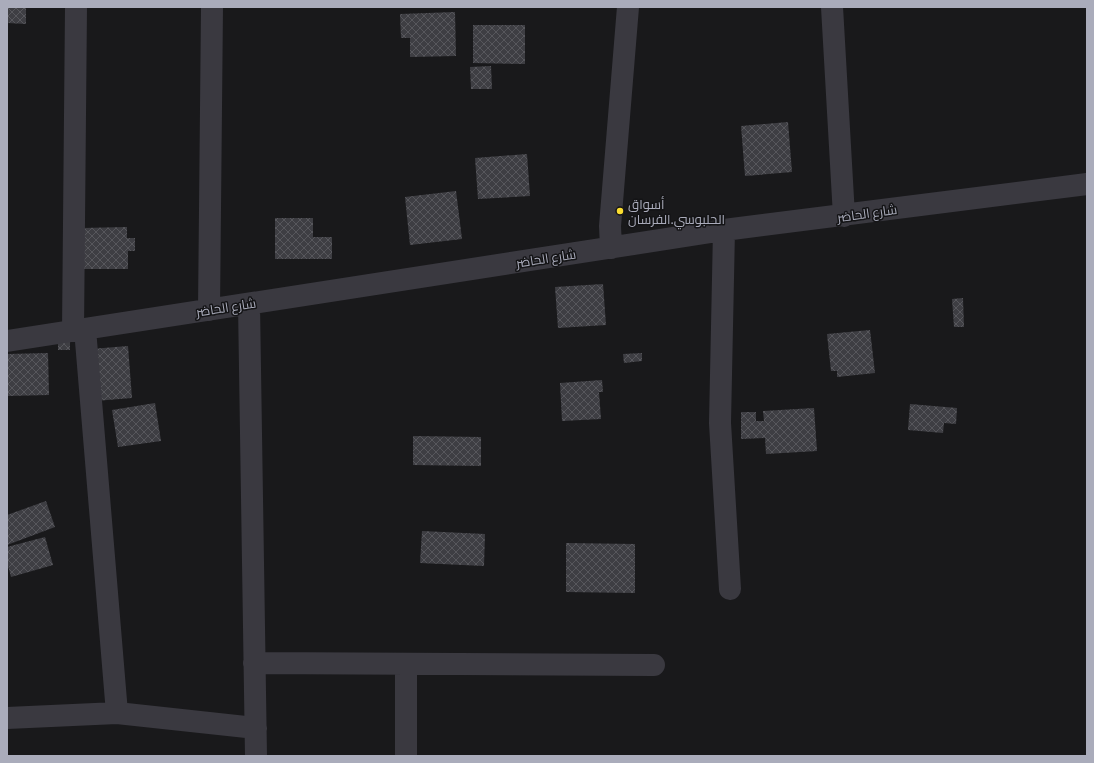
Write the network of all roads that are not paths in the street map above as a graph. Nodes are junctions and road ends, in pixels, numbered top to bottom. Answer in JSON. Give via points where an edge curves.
{"nodes":[{"id":1,"x":76,"y":7,"type":"edge"},
{"id":2,"x":212,"y":7,"type":"edge"},
{"id":3,"x":628,"y":7,"type":"edge"},
{"id":4,"x":832,"y":7,"type":"edge"},
{"id":5,"x":1087,"y":184,"type":"edge"},
{"id":6,"x":844,"y":216,"type":"junction"},
{"id":7,"x":724,"y":230,"type":"junction"},
{"id":8,"x":611,"y":248,"type":"junction"},
{"id":9,"x":249,"y":304,"type":"junction"},
{"id":10,"x":210,"y":310,"type":"junction"},
{"id":11,"x":79,"y":330,"type":"junction"},
{"id":12,"x":7,"y":341,"type":"edge"},
{"id":13,"x":730,"y":589,"type":"dead end"},
{"id":14,"x":254,"y":663,"type":"junction"},
{"id":15,"x":406,"y":664,"type":"junction"},
{"id":16,"x":654,"y":665,"type":"dead end"},
{"id":17,"x":117,"y":713,"type":"junction"},
{"id":18,"x":7,"y":718,"type":"edge"},
{"id":19,"x":256,"y":728,"type":"junction"},
{"id":20,"x":256,"y":756,"type":"edge"},
{"id":21,"x":406,"y":756,"type":"edge"}],
"edges":[{"from":1,"to":11,"type":"street"},
{"from":2,"to":10,"type":"street"},
{"from":3,"to":8,"type":"street","via":[[610,226]]},
{"from":4,"to":6,"type":"street"},
{"from":5,"to":6,"type":"street","name":"شارع الحاضر"},
{"from":6,"to":7,"type":"street","name":"شارع الحاضر"},
{"from":7,"to":8,"type":"street","name":"شارع الحاضر"},
{"from":7,"to":13,"type":"street","via":[[720,423]]},
{"from":8,"to":9,"type":"street","name":"شارع الحاضر"},
{"from":9,"to":10,"type":"street","name":"شارع الحاضر"},
{"from":9,"to":14,"type":"street"},
{"from":10,"to":11,"type":"street","name":"شارع الحاضر"},
{"from":11,"to":12,"type":"street","name":"شارع الحاضر"},
{"from":11,"to":17,"type":"street"},
{"from":14,"to":15,"type":"street"},
{"from":14,"to":19,"type":"street"},
{"from":15,"to":16,"type":"street"},
{"from":15,"to":21,"type":"street"},
{"from":17,"to":18,"type":"street"},
{"from":17,"to":19,"type":"street"},
{"from":19,"to":20,"type":"street"}]}
